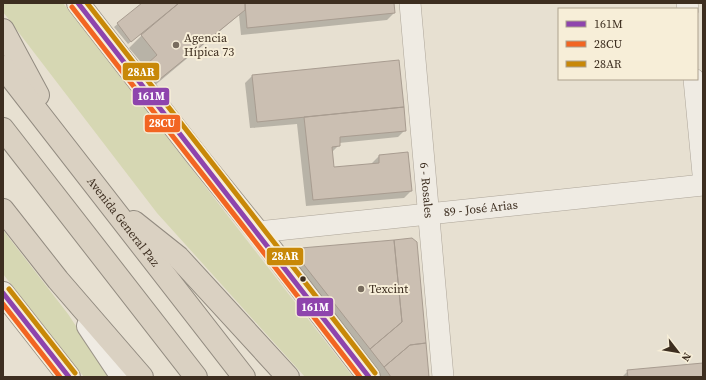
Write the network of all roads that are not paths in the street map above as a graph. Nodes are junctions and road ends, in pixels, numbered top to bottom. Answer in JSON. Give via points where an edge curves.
{"nodes":[{"id":1,"x":78,"y":3,"type":"edge"},
{"id":2,"x":410,"y":3,"type":"edge"},
{"id":3,"x":3,"y":30,"type":"edge"},
{"id":4,"x":3,"y":67,"type":"edge"},
{"id":5,"x":694,"y":80,"type":"edge"},
{"id":6,"x":3,"y":129,"type":"edge"},
{"id":7,"x":69,"y":152,"type":"junction"},
{"id":8,"x":703,"y":174,"type":"edge"},
{"id":9,"x":703,"y":185,"type":"edge"},
{"id":10,"x":106,"y":199,"type":"junction"},
{"id":11,"x":3,"y":210,"type":"edge"},
{"id":12,"x":429,"y":213,"type":"junction"},
{"id":13,"x":258,"y":232,"type":"junction"},
{"id":14,"x":58,"y":280,"type":"junction"},
{"id":15,"x":3,"y":293,"type":"edge"},
{"id":16,"x":69,"y":377,"type":"edge"},
{"id":17,"x":122,"y":377,"type":"edge"},
{"id":18,"x":142,"y":377,"type":"edge"},
{"id":19,"x":196,"y":377,"type":"edge"},
{"id":20,"x":244,"y":377,"type":"edge"},
{"id":21,"x":288,"y":377,"type":"edge"},
{"id":22,"x":368,"y":377,"type":"edge"},
{"id":23,"x":443,"y":377,"type":"edge"}],
"edges":[{"from":1,"to":13,"type":"street"},
{"from":2,"to":12,"type":"street","name":"6 - Rosales"},
{"from":3,"to":7,"type":"highway"},
{"from":4,"to":7,"type":"highway","name":"Avenida General Paz"},
{"from":5,"to":8,"type":"street"},
{"from":6,"to":19,"type":"highway"},
{"from":7,"to":10,"type":"highway","name":"Avenida General Paz"},
{"from":9,"to":12,"type":"street","name":"89 - José Arias"},
{"from":10,"to":20,"type":"highway","name":"Avenida General Paz"},
{"from":10,"to":21,"type":"highway","via":[[178,257]]},
{"from":11,"to":14,"type":"highway"},
{"from":12,"to":13,"type":"street","name":"89 - José Arias"},
{"from":12,"to":23,"type":"street","name":"6 - Rosales"},
{"from":13,"to":22,"type":"street"},
{"from":14,"to":17,"type":"street"},
{"from":14,"to":18,"type":"highway"},
{"from":15,"to":16,"type":"street"}]}
